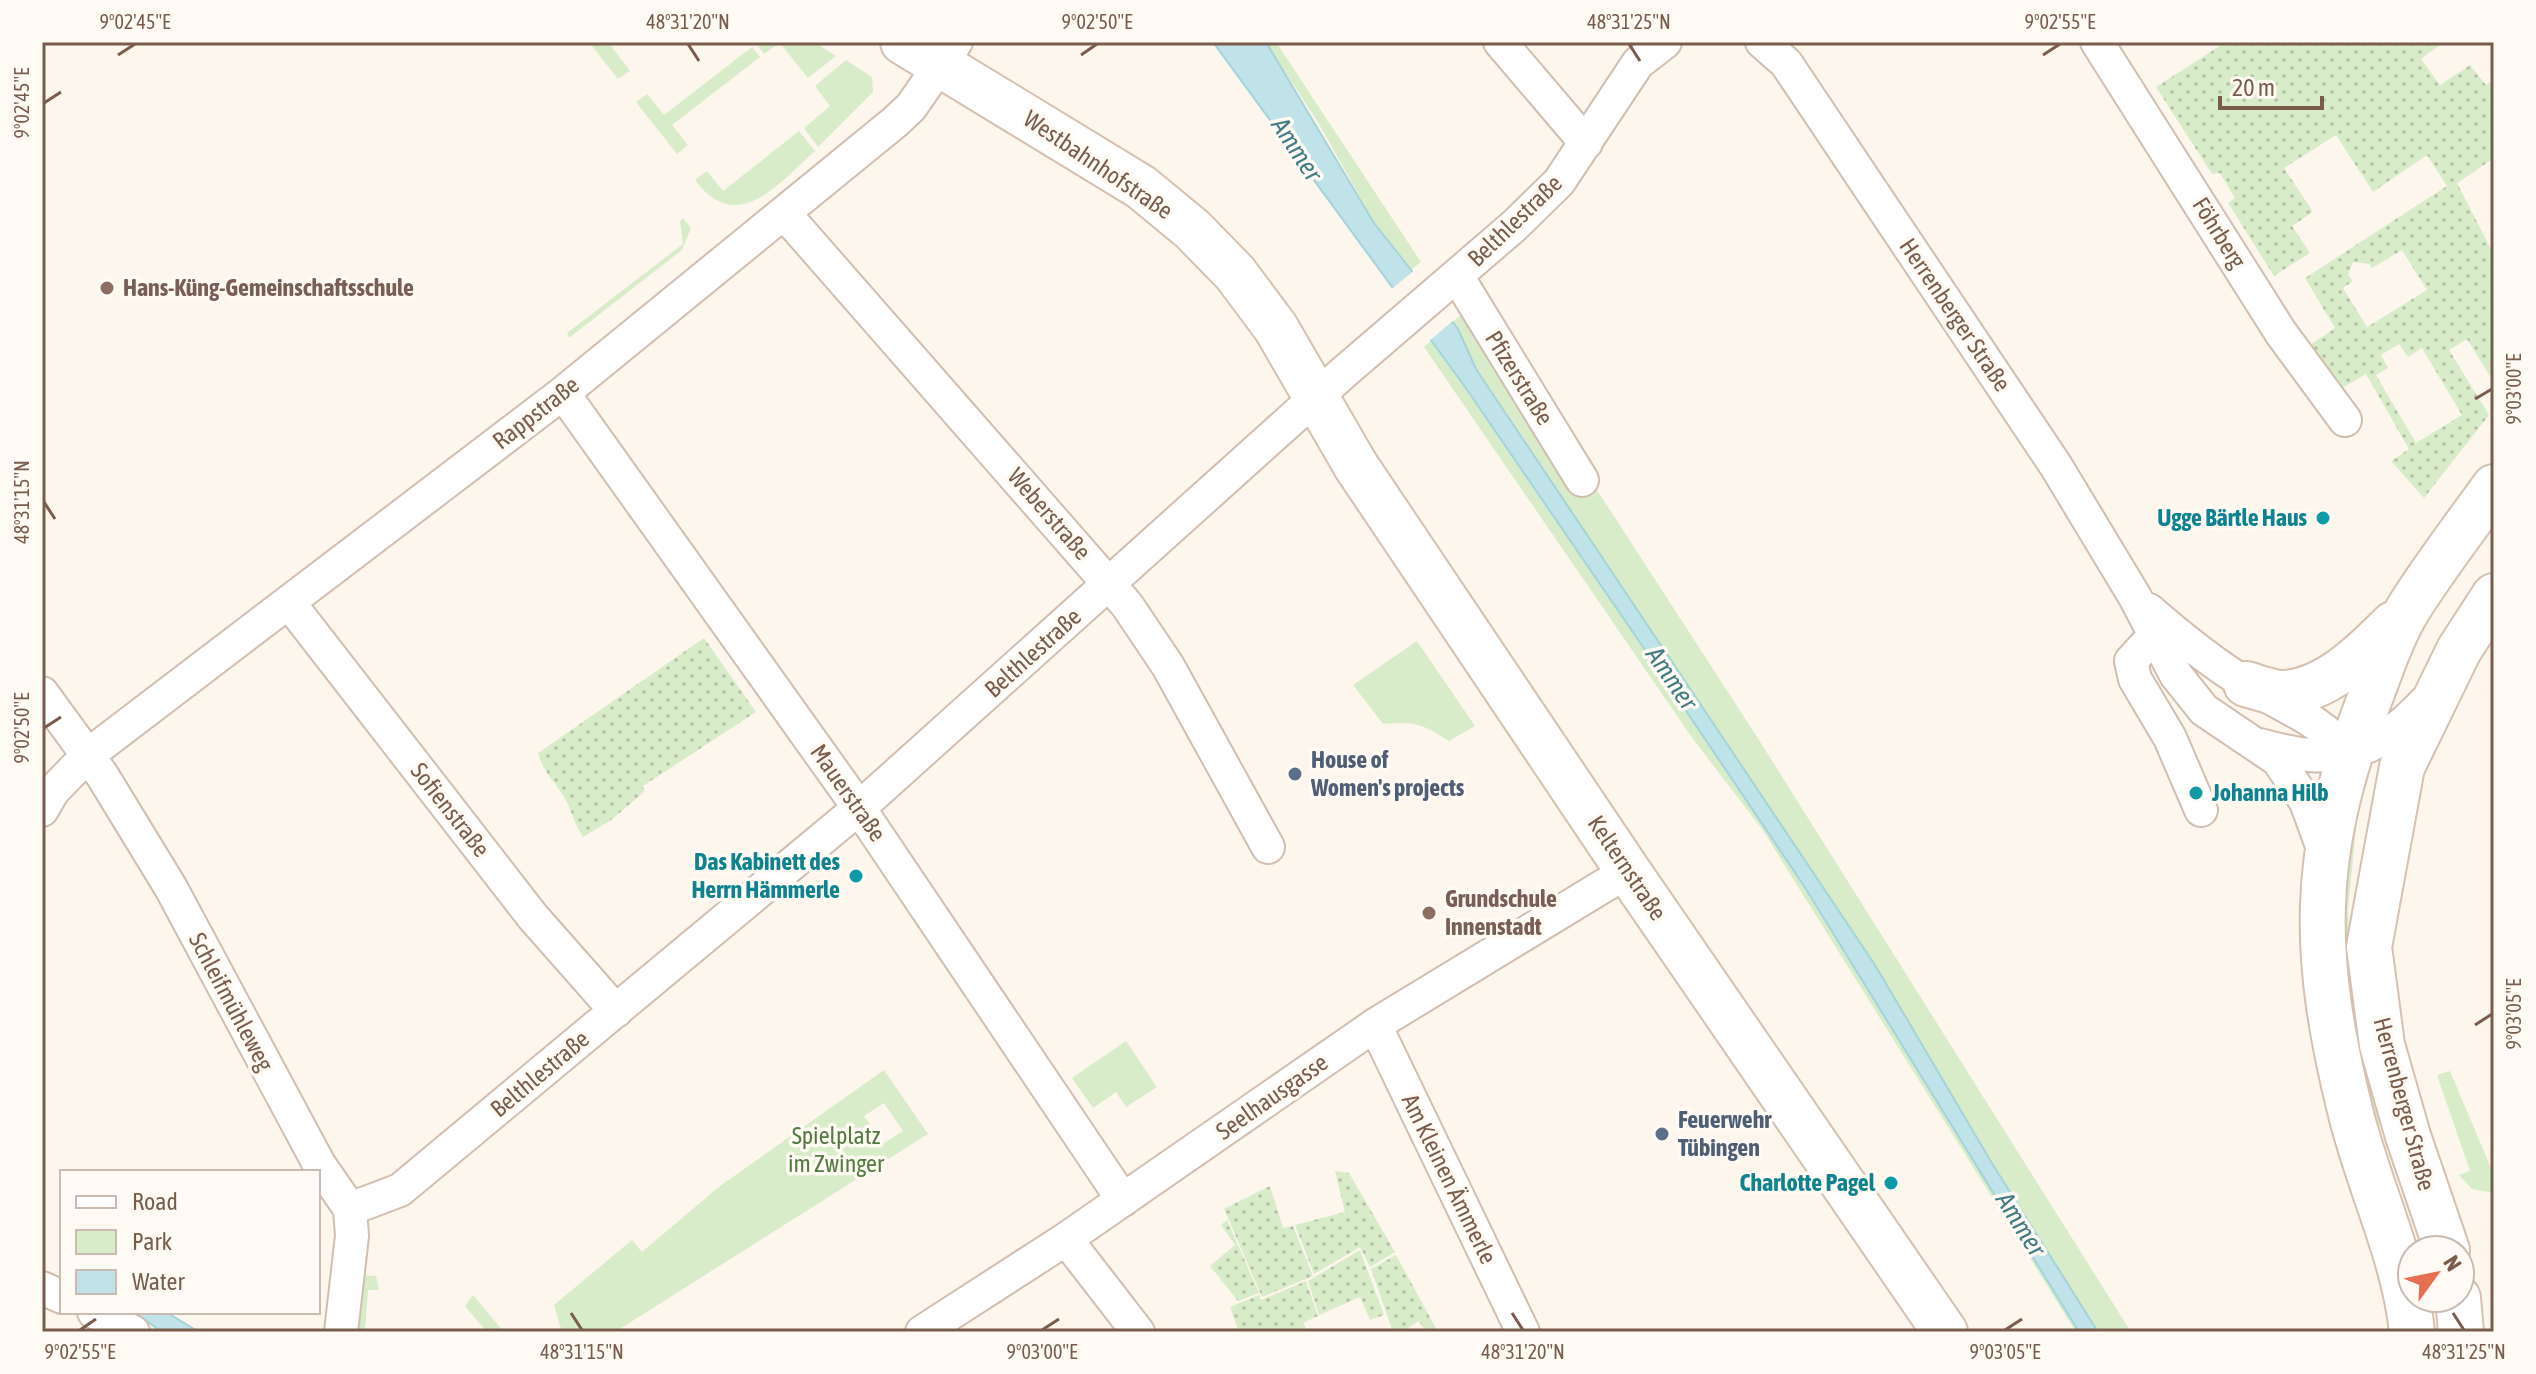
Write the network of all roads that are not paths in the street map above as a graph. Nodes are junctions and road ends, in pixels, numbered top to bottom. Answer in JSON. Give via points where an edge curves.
{"nodes":[{"id":1,"x":903,"y":42,"type":"edge"},
{"id":2,"x":1500,"y":42,"type":"edge"},
{"id":3,"x":1665,"y":42,"type":"edge"},
{"id":4,"x":1762,"y":42,"type":"edge"},
{"id":5,"x":2097,"y":42,"type":"edge"},
{"id":6,"x":949,"y":53,"type":"edge"},
{"id":7,"x":1586,"y":143,"type":"junction"},
{"id":8,"x":784,"y":213,"type":"junction"},
{"id":9,"x":1449,"y":282,"type":"junction"},
{"id":10,"x":563,"y":393,"type":"junction"},
{"id":11,"x":1317,"y":400,"type":"junction"},
{"id":12,"x":2345,"y":420,"type":"dead end"},
{"id":13,"x":1582,"y":480,"type":"dead end"},
{"id":14,"x":2494,"y":487,"type":"edge"},
{"id":15,"x":1110,"y":583,"type":"junction"},
{"id":16,"x":2494,"y":596,"type":"edge"},
{"id":17,"x":2135,"y":597,"type":"junction"},
{"id":18,"x":290,"y":604,"type":"junction"},
{"id":19,"x":2409,"y":608,"type":"junction"},
{"id":20,"x":2154,"y":636,"type":"junction"},
{"id":21,"x":2443,"y":682,"type":"junction"},
{"id":22,"x":2246,"y":684,"type":"junction"},
{"id":23,"x":42,"y":693,"type":"edge"},
{"id":24,"x":2260,"y":745,"type":"junction"},
{"id":25,"x":88,"y":755,"type":"junction"},
{"id":26,"x":2349,"y":755,"type":"junction"},
{"id":27,"x":859,"y":808,"type":"junction"},
{"id":28,"x":42,"y":810,"type":"edge"},
{"id":29,"x":2201,"y":810,"type":"dead end"},
{"id":30,"x":1268,"y":847,"type":"dead end"},
{"id":31,"x":2325,"y":854,"type":"junction"},
{"id":32,"x":1628,"y":871,"type":"junction"},
{"id":33,"x":2369,"y":947,"type":"junction"},
{"id":34,"x":616,"y":1011,"type":"junction"},
{"id":35,"x":1375,"y":1025,"type":"junction"},
{"id":36,"x":1123,"y":1200,"type":"junction"},
{"id":37,"x":350,"y":1209,"type":"junction"},
{"id":38,"x":2442,"y":1234,"type":"edge"},
{"id":39,"x":1066,"y":1239,"type":"junction"},
{"id":40,"x":98,"y":1314,"type":"edge"},
{"id":41,"x":1516,"y":1329,"type":"edge"},
{"id":42,"x":133,"y":1332,"type":"edge"},
{"id":43,"x":341,"y":1332,"type":"edge"},
{"id":44,"x":922,"y":1332,"type":"edge"},
{"id":45,"x":1138,"y":1332,"type":"edge"},
{"id":46,"x":1945,"y":1332,"type":"edge"},
{"id":47,"x":2412,"y":1332,"type":"edge"}],
"edges":[{"from":1,"to":6,"type":"street","name":"Westbahnhofstraße"},
{"from":2,"to":7,"type":"street"},
{"from":3,"to":7,"type":"street","name":"Belthlestraße","via":[[1638,63]]},
{"from":4,"to":17,"type":"street","name":"Herrenberger Straße","via":[[1786,63],[2030,426]]},
{"from":5,"to":12,"type":"street","name":"Föhrberg","via":[[2281,333]]},
{"from":6,"to":8,"type":"street","name":"Rappstraße","via":[[911,107]]},
{"from":6,"to":11,"type":"street","name":"Westbahnhofstraße","via":[[1141,187],[1192,229],[1265,311]]},
{"from":7,"to":9,"type":"street","name":"Belthlestraße","via":[[1559,182]]},
{"from":8,"to":10,"type":"street","name":"Rappstraße"},
{"from":8,"to":15,"type":"street","name":"Weberstraße"},
{"from":9,"to":11,"type":"street","name":"Belthlestraße"},
{"from":9,"to":13,"type":"street","name":"Pfizerstraße"},
{"from":10,"to":18,"type":"street","name":"Rappstraße"},
{"from":10,"to":27,"type":"street","name":"Mauerstraße"},
{"from":11,"to":15,"type":"street","name":"Belthlestraße"},
{"from":11,"to":32,"type":"street","name":"Kelternstraße"},
{"from":14,"to":19,"type":"street"},
{"from":15,"to":27,"type":"street","name":"Belthlestraße"},
{"from":15,"to":30,"type":"street","name":"Weberstraße","via":[[1168,666]]},
{"from":16,"to":21,"type":"street","name":"Herrenberger Straße"},
{"from":17,"to":20,"type":"street","name":"Herrenberger Straße"},
{"from":17,"to":22,"type":"street","name":"Herrenberger Straße","via":[[2196,651]]},
{"from":18,"to":25,"type":"street","name":"Rappstraße"},
{"from":18,"to":34,"type":"street","name":"Sofienstraße","via":[[533,917]]},
{"from":19,"to":22,"type":"street","via":[[2355,662],[2325,680],[2283,693]]},
{"from":19,"to":26,"type":"street"},
{"from":20,"to":24,"type":"street","name":"Herrenberger Straße","via":[[2204,710]]},
{"from":20,"to":29,"type":"street","via":[[2131,661],[2135,679],[2170,738]]},
{"from":21,"to":26,"type":"street","name":"Herrenberger Straße","via":[[2395,732]]},
{"from":21,"to":33,"type":"street","name":"Herrenberger Straße","via":[[2402,767]]},
{"from":22,"to":26,"type":"street","name":"Herrenberger Straße","via":[[2317,725]]},
{"from":23,"to":25,"type":"street","name":"Schleifmühleweg"},
{"from":24,"to":26,"type":"street","name":"Herrenberger Straße","via":[[2325,758]]},
{"from":24,"to":31,"type":"street","name":"Herrenberger Straße","via":[[2297,785]]},
{"from":25,"to":28,"type":"street","name":"Rappstraße"},
{"from":25,"to":37,"type":"street","name":"Schleifmühleweg","via":[[171,888],[326,1175]]},
{"from":26,"to":31,"type":"street","name":"Herrenberger Straße"},
{"from":26,"to":33,"type":"street","via":[[2363,782],[2359,847]]},
{"from":27,"to":34,"type":"street","name":"Belthlestraße"},
{"from":27,"to":36,"type":"street","name":"Mauerstraße"},
{"from":31,"to":47,"type":"street","name":"Herrenberger Straße","via":[[2322,967],[2332,1033],[2351,1115],[2402,1270]]},
{"from":32,"to":35,"type":"street","name":"Seelhausgasse"},
{"from":32,"to":46,"type":"street","name":"Kelternstraße"},
{"from":33,"to":38,"type":"street","name":"Herrenberger Straße","via":[[2382,1045]]},
{"from":34,"to":37,"type":"street","name":"Belthlestraße","via":[[400,1190]]},
{"from":35,"to":36,"type":"street","name":"Seelhausgasse"},
{"from":35,"to":41,"type":"street","name":"Am Kleinen Ämmerle"},
{"from":36,"to":39,"type":"street","name":"Seelhausgasse"},
{"from":37,"to":43,"type":"street"},
{"from":39,"to":44,"type":"street","name":"Seelhausgasse"},
{"from":39,"to":45,"type":"street"},
{"from":40,"to":42,"type":"street"}]}
